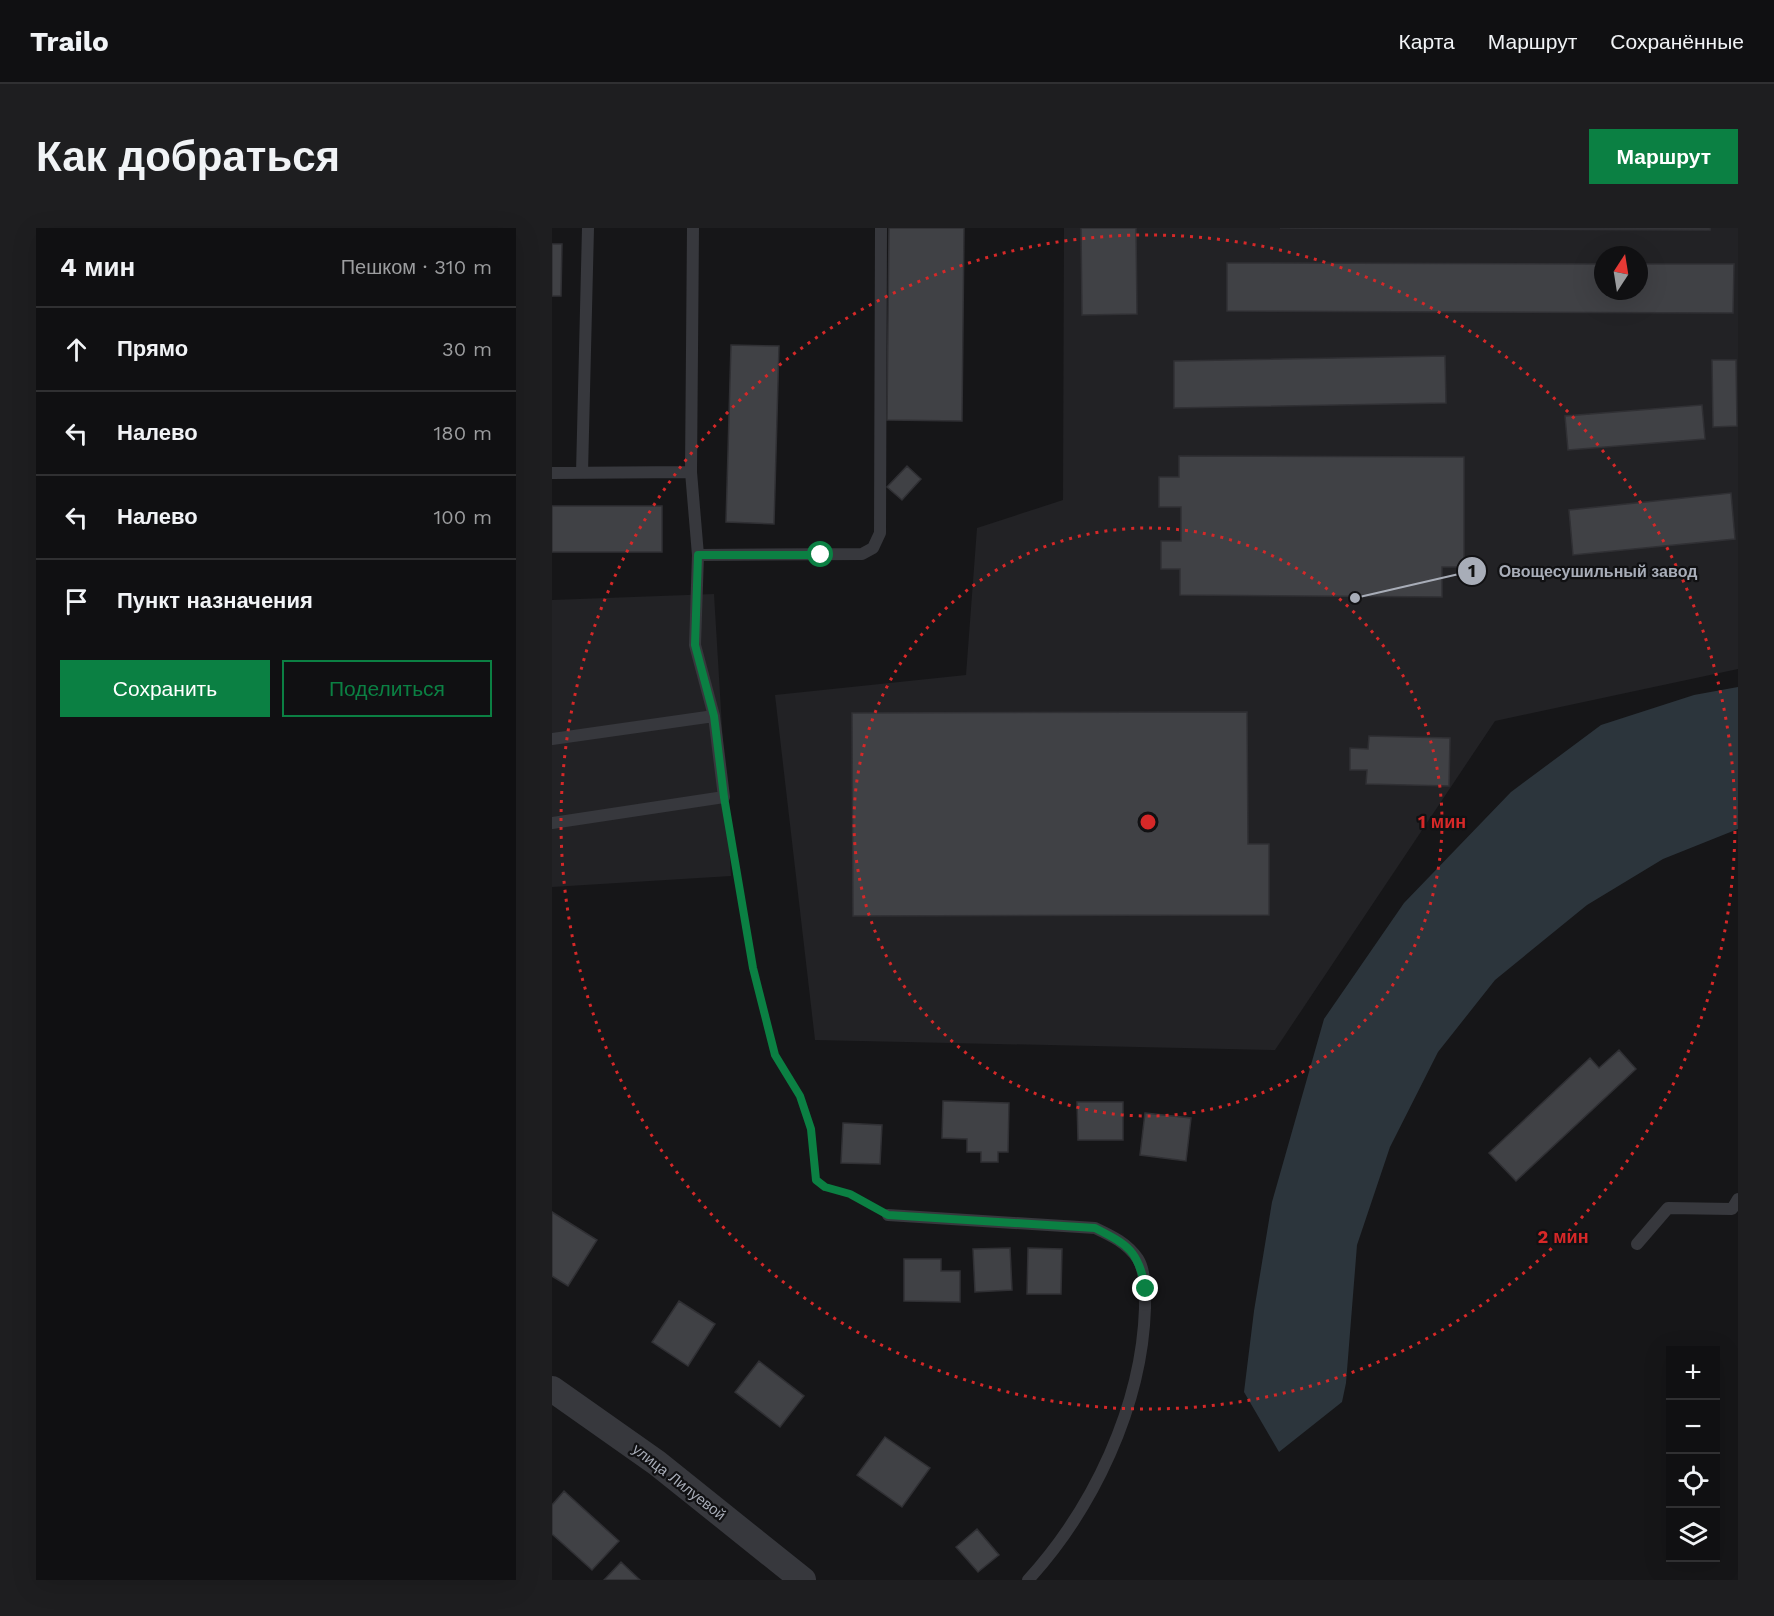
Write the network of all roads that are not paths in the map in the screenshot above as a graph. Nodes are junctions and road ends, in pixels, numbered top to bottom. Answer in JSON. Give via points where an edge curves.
{"nodes":[{"id":1,"x":588,"y":228,"type":"edge"},
{"id":2,"x":693,"y":228,"type":"edge"},
{"id":3,"x":881,"y":228,"type":"edge"},
{"id":4,"x":691,"y":472,"type":"junction"},
{"id":5,"x":552,"y":473,"type":"edge"},
{"id":6,"x":582,"y":473,"type":"junction"},
{"id":7,"x":698,"y":555,"type":"junction"},
{"id":8,"x":714,"y":716,"type":"junction"},
{"id":9,"x":552,"y":739,"type":"edge"},
{"id":10,"x":552,"y":823,"type":"edge"},
{"id":11,"x":1736,"y":1207,"type":"edge"},
{"id":12,"x":888,"y":1215,"type":"road end"},
{"id":13,"x":1637,"y":1244,"type":"dead end"},
{"id":14,"x":552,"y":1389,"type":"edge"},
{"id":15,"x":803,"y":1580,"type":"edge"},
{"id":16,"x":1028,"y":1580,"type":"edge"}],
"edges":[{"from":1,"to":6,"type":"lane"},
{"from":2,"to":4,"type":"lane"},
{"from":3,"to":7,"type":"lane","via":[[880,533],[873,548],[862,554]]},
{"from":4,"to":6,"type":"lane"},
{"from":4,"to":7,"type":"lane"},
{"from":5,"to":6,"type":"lane"},
{"from":7,"to":8,"type":"lane","via":[[695,645]]},
{"from":8,"to":9,"type":"lane"},
{"from":8,"to":10,"type":"lane","via":[[724,797]]},
{"from":11,"to":13,"type":"lane","via":[[1668,1208]]},
{"from":12,"to":16,"type":"lane","via":[[1095,1228],[1124,1242],[1139,1261],[1146,1289],[1144,1335],[1130,1400],[1097,1481],[1047,1559]]},
{"from":14,"to":15,"type":"street","name":"улица Лилуевой","via":[[657,1463]]}]}
